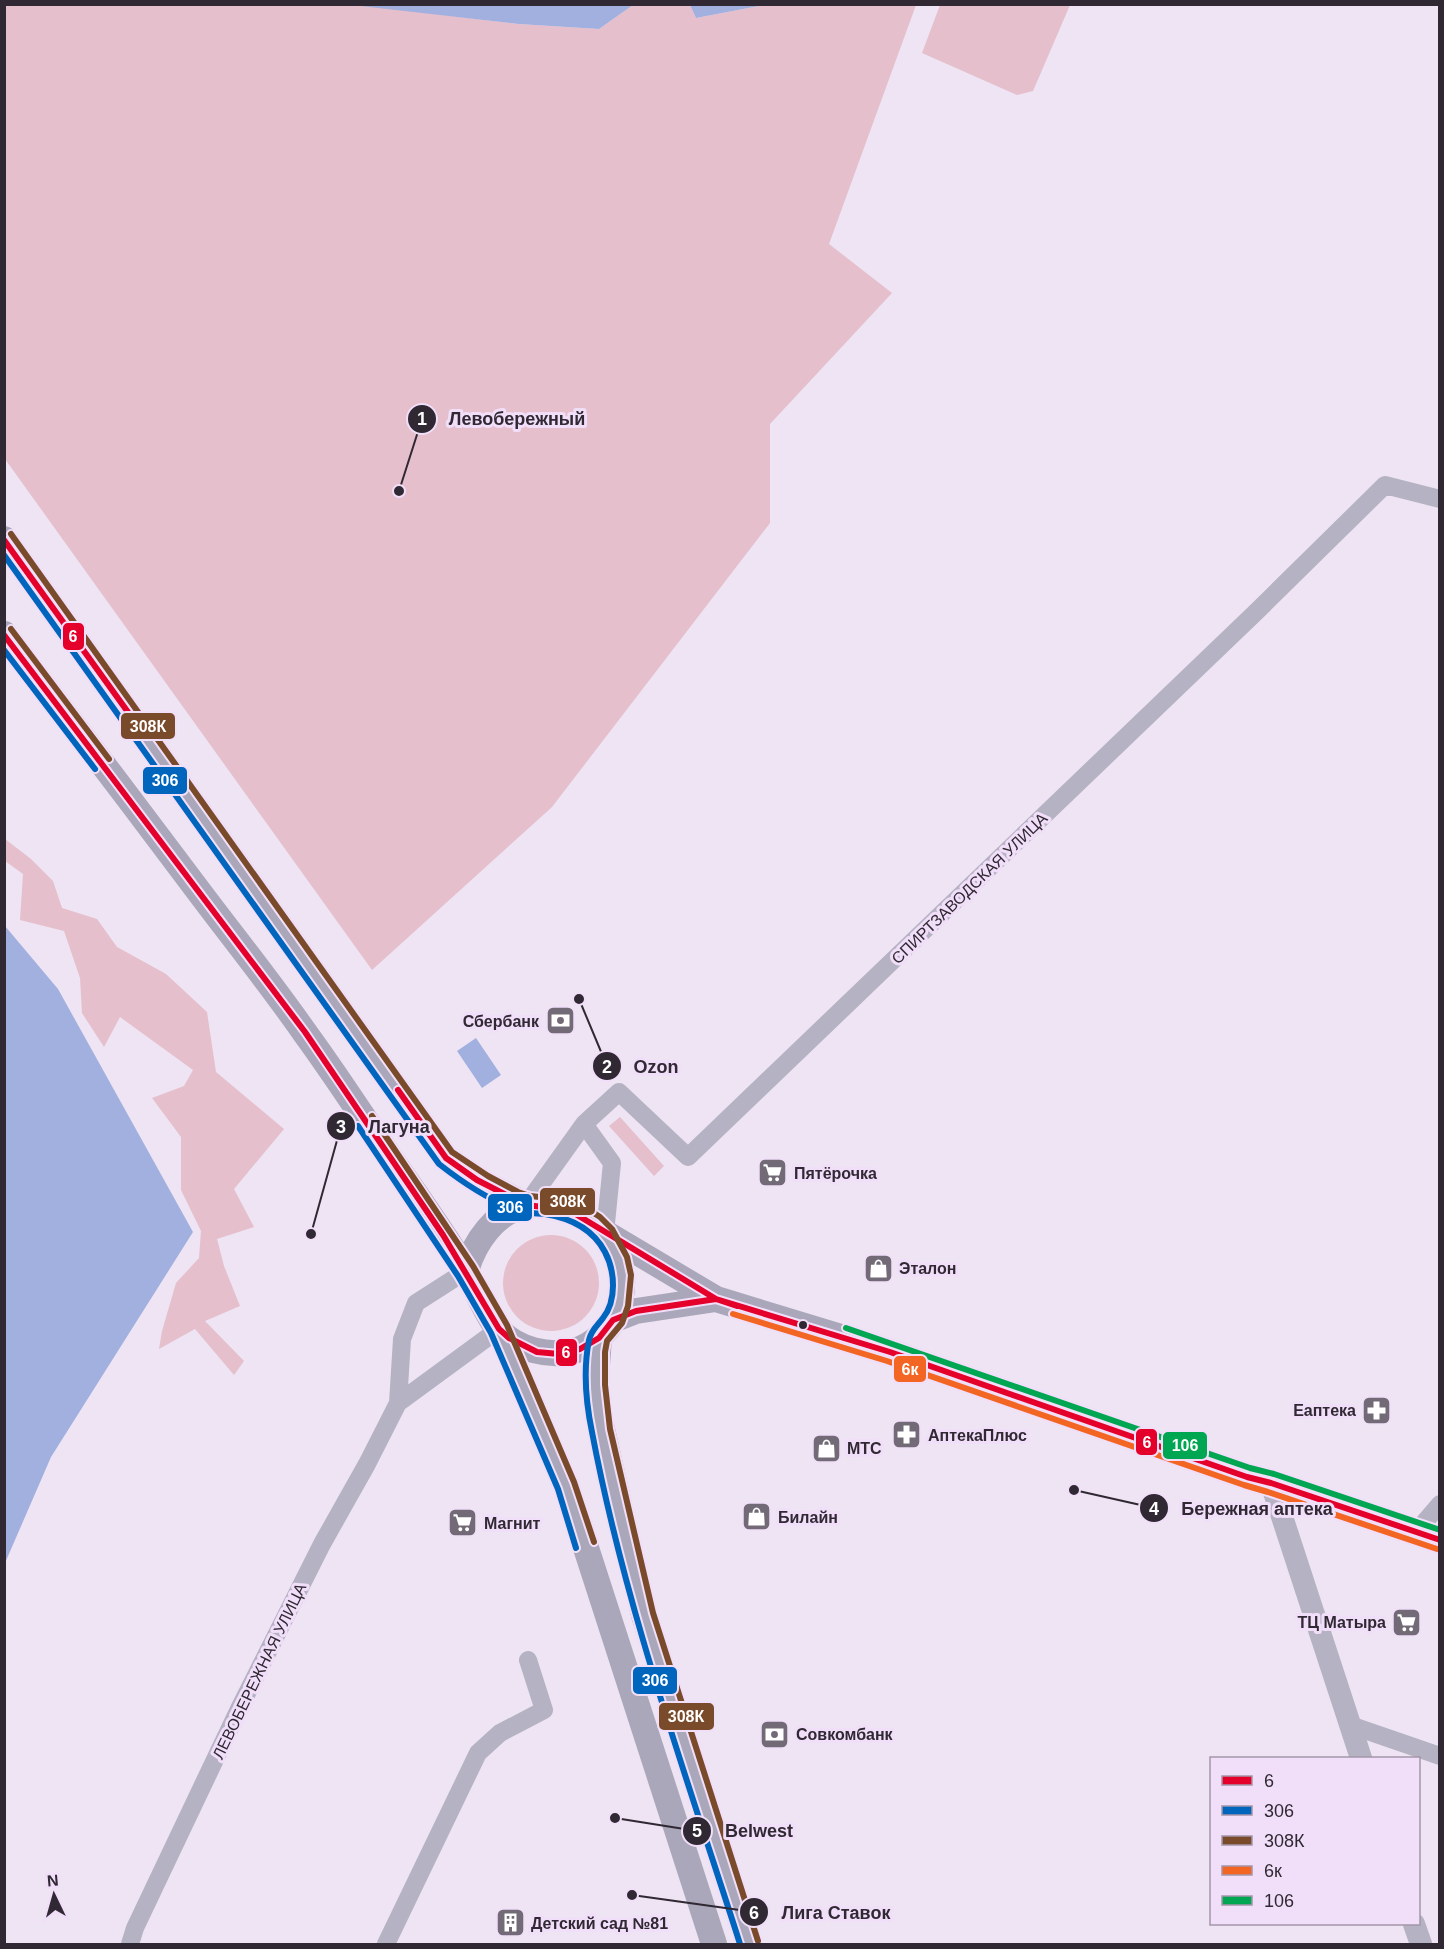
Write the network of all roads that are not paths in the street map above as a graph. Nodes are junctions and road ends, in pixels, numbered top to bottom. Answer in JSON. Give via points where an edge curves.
{"nodes":[{"id":1,"x":1440,"y":499,"type":"edge"},
{"id":2,"x":4,"y":539,"type":"edge"},
{"id":3,"x":4,"y":634,"type":"edge"},
{"id":4,"x":585,"y":1124,"type":"junction"},
{"id":5,"x":526,"y":1205,"type":"junction"},
{"id":6,"x":604,"y":1233,"type":"junction"},
{"id":7,"x":466,"y":1271,"type":"junction"},
{"id":8,"x":716,"y":1299,"type":"junction"},
{"id":9,"x":499,"y":1329,"type":"junction"},
{"id":10,"x":606,"y":1329,"type":"junction"},
{"id":11,"x":398,"y":1403,"type":"junction"},
{"id":12,"x":1271,"y":1483,"type":"junction"},
{"id":13,"x":1440,"y":1504,"type":"edge"},
{"id":14,"x":1428,"y":1536,"type":"edge"},
{"id":15,"x":528,"y":1660,"type":"dead end"},
{"id":16,"x":1350,"y":1725,"type":"junction"},
{"id":17,"x":1440,"y":1756,"type":"edge"},
{"id":18,"x":1360,"y":1757,"type":"edge"},
{"id":19,"x":1415,"y":1925,"type":"edge"},
{"id":20,"x":130,"y":1944,"type":"edge"},
{"id":21,"x":386,"y":1944,"type":"edge"},
{"id":22,"x":714,"y":1944,"type":"edge"},
{"id":23,"x":749,"y":1944,"type":"edge"},
{"id":24,"x":1421,"y":1944,"type":"edge"}],
"edges":[{"from":1,"to":4,"type":"street","name":"СПИРТЗАВОДСКАЯ УЛИЦА","via":[[1385,485],[688,1157],[619,1092]]},
{"from":2,"to":5,"type":"main road","via":[[446,1158],[477,1180]]},
{"from":3,"to":7,"type":"main road","via":[[305,1032]]},
{"from":4,"to":5,"type":"street"},
{"from":4,"to":6,"type":"street","via":[[612,1163]]},
{"from":5,"to":6,"type":"main road","via":[[568,1210]]},
{"from":5,"to":7,"type":"main road","via":[[508,1213],[485,1232]]},
{"from":6,"to":8,"type":"main road"},
{"from":6,"to":10,"type":"main road","via":[[617,1255],[621,1275],[621,1298]]},
{"from":7,"to":9,"type":"main road"},
{"from":7,"to":11,"type":"street","name":"ЛЕВОБЕРЕЖНАЯ УЛИЦА","via":[[416,1303],[402,1339]]},
{"from":8,"to":10,"type":"main road","via":[[636,1311]]},
{"from":8,"to":12,"type":"main road","via":[[890,1352]]},
{"from":9,"to":10,"type":"main road","via":[[527,1348],[559,1354],[580,1349]]},
{"from":9,"to":11,"type":"street","name":"ЛЕВОБЕРЕЖНАЯ УЛИЦА"},
{"from":9,"to":22,"type":"main road","via":[[566,1486]]},
{"from":10,"to":23,"type":"main road","via":[[596,1379],[599,1423],[644,1614]]},
{"from":11,"to":20,"type":"street","name":"ЛЕВОБЕРЕЖНАЯ УЛИЦА","via":[[239,1709]]},
{"from":12,"to":14,"type":"main road"},
{"from":12,"to":16,"type":"street"},
{"from":13,"to":14,"type":"street"},
{"from":15,"to":21,"type":"street","via":[[544,1710],[500,1733],[478,1753]]},
{"from":16,"to":17,"type":"street"},
{"from":16,"to":18,"type":"street"},
{"from":19,"to":24,"type":"street"}]}
